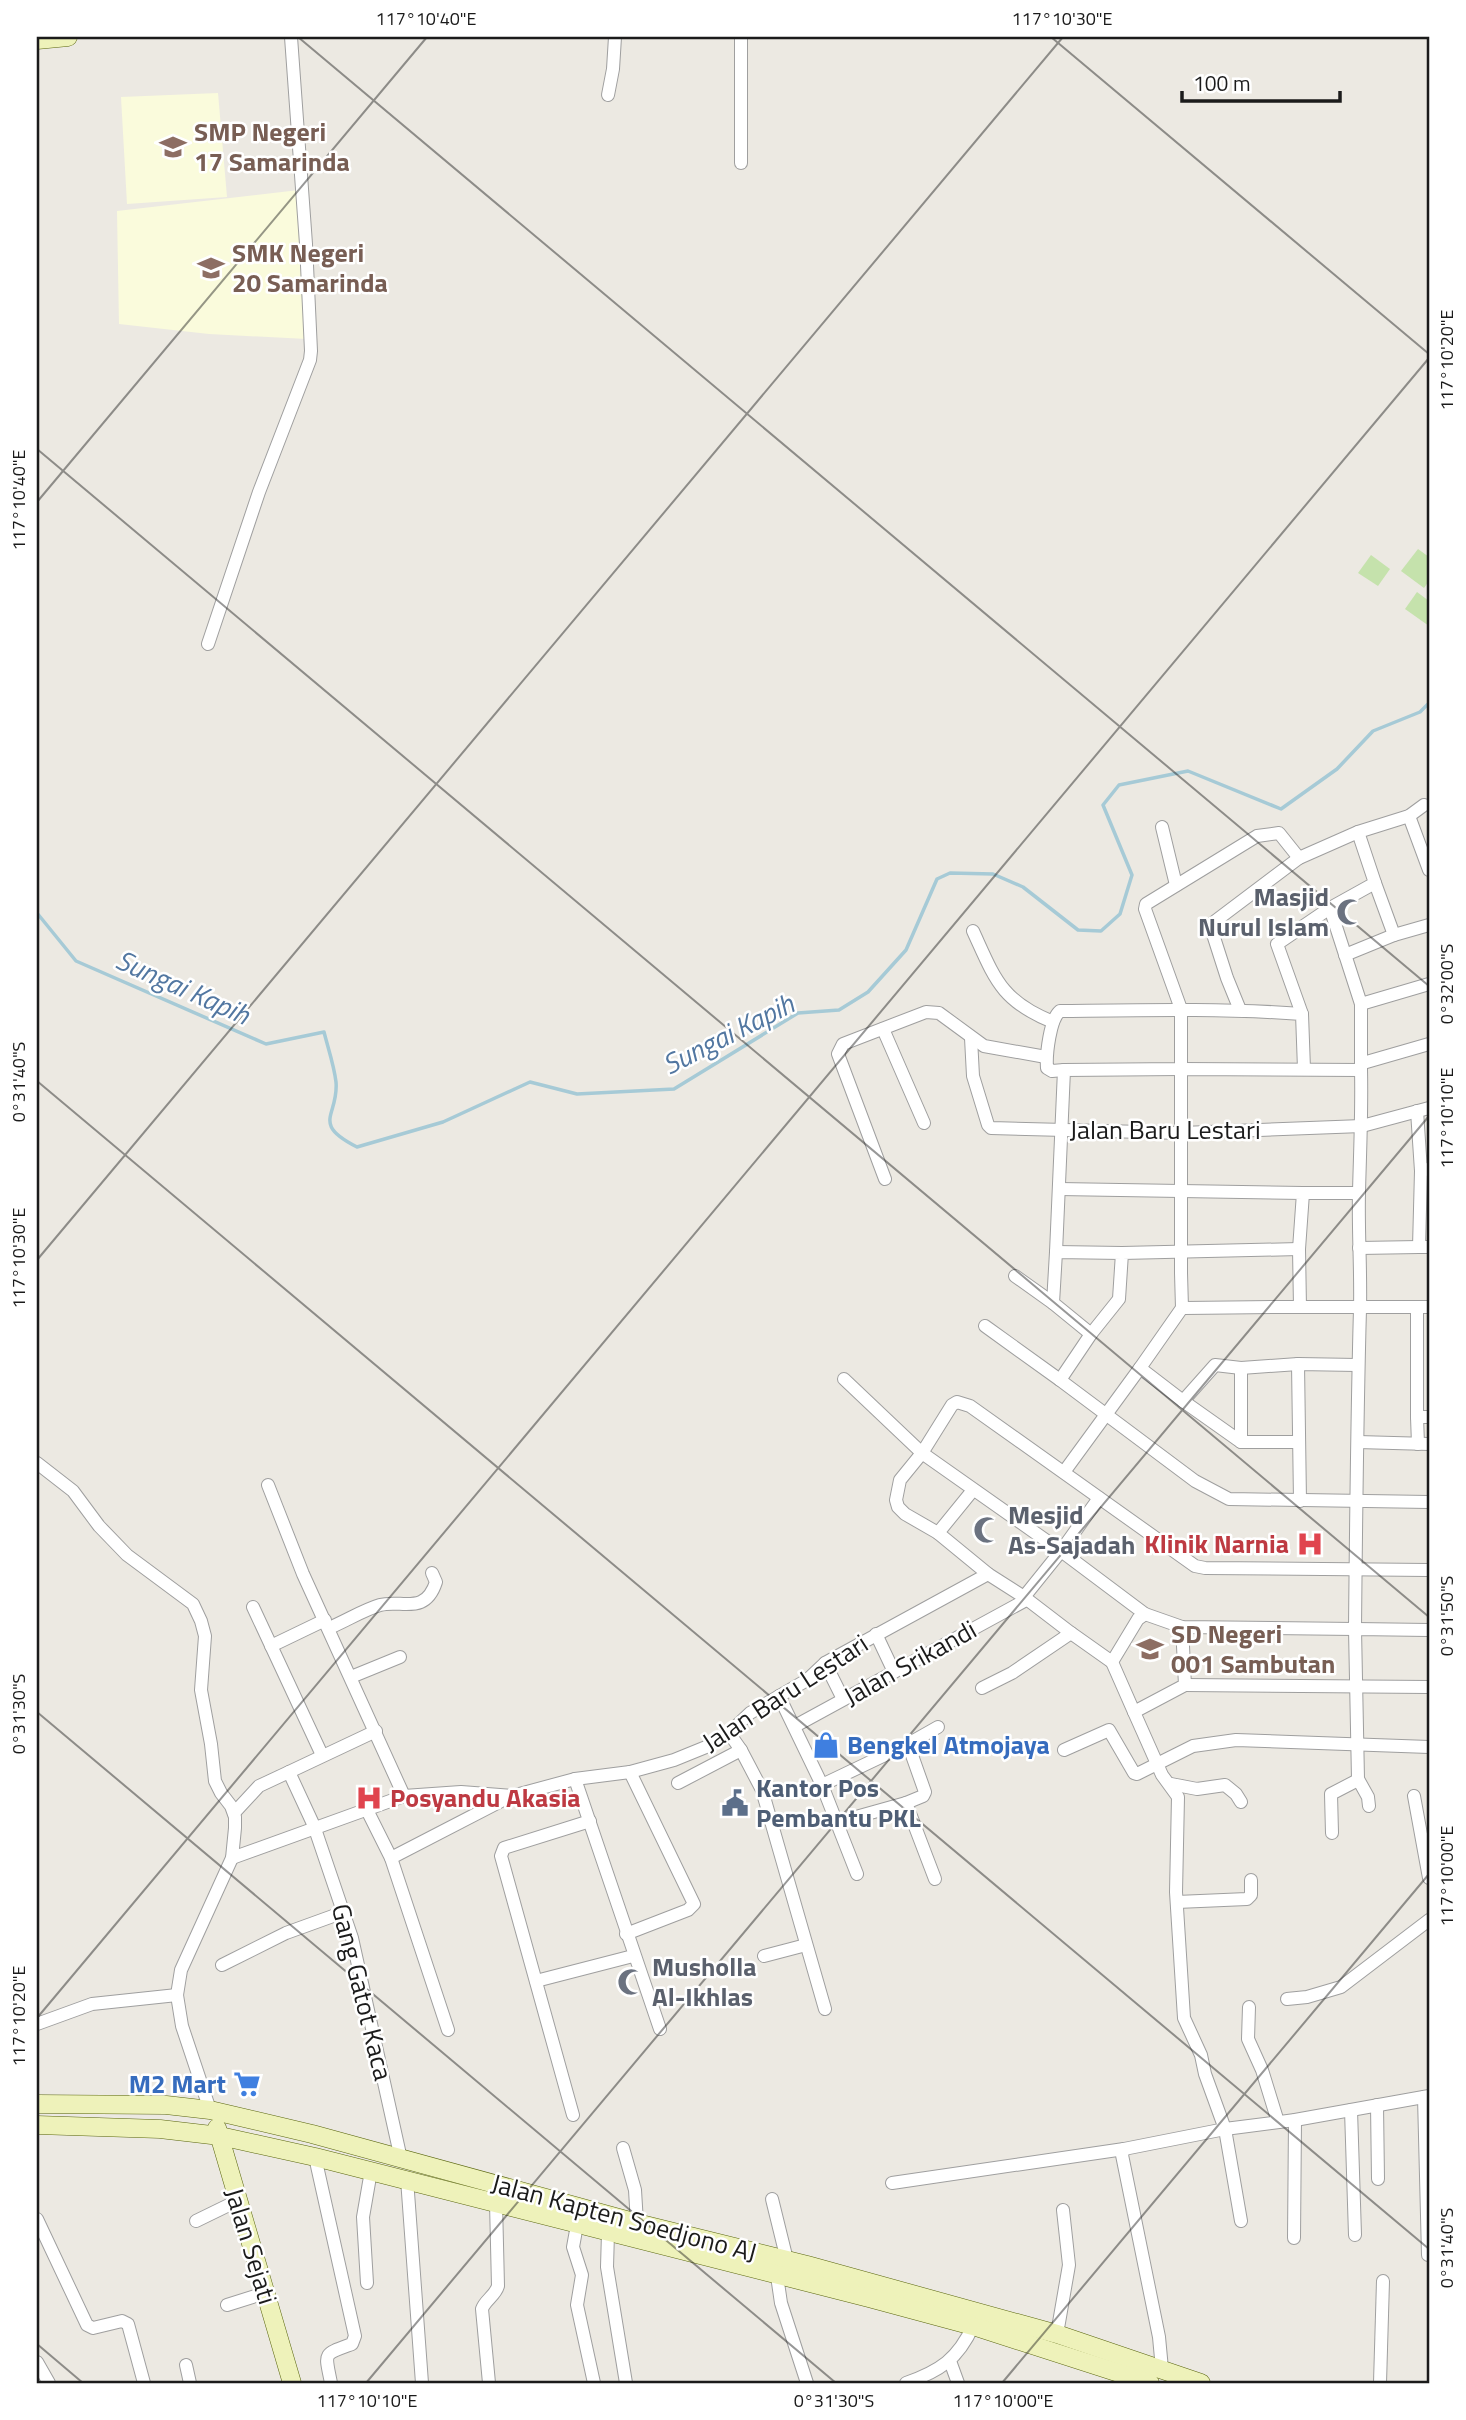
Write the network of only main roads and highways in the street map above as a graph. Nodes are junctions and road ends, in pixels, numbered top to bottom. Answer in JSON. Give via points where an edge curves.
{"nodes":[{"id":1,"x":68,"y":37,"type":"edge"},
{"id":2,"x":38,"y":39,"type":"edge"},
{"id":3,"x":37,"y":2104,"type":"edge"},
{"id":4,"x":210,"y":2110,"type":"junction"},
{"id":5,"x":37,"y":2125,"type":"edge"},
{"id":6,"x":220,"y":2136,"type":"junction"},
{"id":7,"x":805,"y":2274,"type":"junction"},
{"id":8,"x":292,"y":2383,"type":"edge"},
{"id":9,"x":1150,"y":2383,"type":"edge"},
{"id":10,"x":1201,"y":2383,"type":"edge"}],
"edges":[{"from":1,"to":2,"type":"main road"},
{"from":3,"to":4,"type":"main road","name":"Jalan Kapten Soedjono AJ"},
{"from":4,"to":6,"type":"main road","name":"Jalan Sejati"},
{"from":4,"to":7,"type":"main road","name":"Jalan Kapten Soedjono AJ","via":[[787,2260]]},
{"from":5,"to":6,"type":"main road","name":"Jalan Kapten Soedjono AJ"},
{"from":6,"to":7,"type":"main road","name":"Jalan Kapten Soedjono AJ","via":[[407,2179],[777,2276]]},
{"from":6,"to":8,"type":"main road","name":"Jalan Sejati"},
{"from":7,"to":9,"type":"main road","name":"Jalan Kapten Soedjono AJ"},
{"from":7,"to":10,"type":"main road","name":"Jalan Kapten Soedjono AJ","via":[[1057,2334]]}]}
